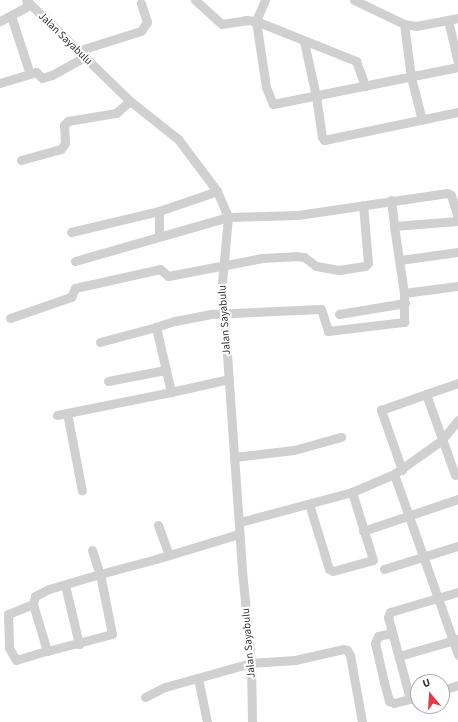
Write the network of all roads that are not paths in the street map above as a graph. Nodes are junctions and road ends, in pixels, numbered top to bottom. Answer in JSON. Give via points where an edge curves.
{"nodes":[{"id":1,"x":195,"y":0,"type":"edge"},
{"id":2,"x":265,"y":0,"type":"edge"},
{"id":3,"x":354,"y":0,"type":"edge"},
{"id":4,"x":28,"y":2,"type":"edge"},
{"id":5,"x":141,"y":2,"type":"dead end"},
{"id":6,"x":11,"y":16,"type":"junction"},
{"id":7,"x":458,"y":18,"type":"edge"},
{"id":8,"x":448,"y":20,"type":"junction"},
{"id":9,"x":0,"y":21,"type":"edge"},
{"id":10,"x":256,"y":21,"type":"junction"},
{"id":11,"x":404,"y":24,"type":"junction"},
{"id":12,"x":304,"y":42,"type":"junction"},
{"id":13,"x":80,"y":55,"type":"junction"},
{"id":14,"x":458,"y":63,"type":"edge"},
{"id":15,"x":458,"y":67,"type":"edge"},
{"id":16,"x":30,"y":74,"type":"junction"},
{"id":17,"x":411,"y":77,"type":"junction"},
{"id":18,"x":0,"y":83,"type":"edge"},
{"id":19,"x":365,"y":86,"type":"junction"},
{"id":20,"x":316,"y":96,"type":"junction"},
{"id":21,"x":130,"y":101,"type":"junction"},
{"id":22,"x":458,"y":112,"type":"edge"},
{"id":23,"x":422,"y":120,"type":"junction"},
{"id":24,"x":21,"y":160,"type":"dead end"},
{"id":25,"x":217,"y":191,"type":"junction"},
{"id":26,"x":391,"y":200,"type":"junction"},
{"id":27,"x":363,"y":205,"type":"junction"},
{"id":28,"x":159,"y":211,"type":"junction"},
{"id":29,"x":228,"y":217,"type":"junction"},
{"id":30,"x":458,"y":219,"type":"edge"},
{"id":31,"x":394,"y":226,"type":"junction"},
{"id":32,"x":71,"y":232,"type":"dead end"},
{"id":33,"x":159,"y":236,"type":"junction"},
{"id":34,"x":458,"y":252,"type":"edge"},
{"id":35,"x":400,"y":260,"type":"junction"},
{"id":36,"x":75,"y":261,"type":"dead end"},
{"id":37,"x":223,"y":266,"type":"junction"},
{"id":38,"x":458,"y":286,"type":"edge"},
{"id":39,"x":404,"y":293,"type":"junction"},
{"id":40,"x":405,"y":303,"type":"junction"},
{"id":41,"x":224,"y":314,"type":"junction"},
{"id":42,"x":339,"y":314,"type":"dead end"},
{"id":43,"x":10,"y":318,"type":"dead end"},
{"id":44,"x":156,"y":327,"type":"junction"},
{"id":45,"x":100,"y":342,"type":"dead end"},
{"id":46,"x":165,"y":370,"type":"junction"},
{"id":47,"x":228,"y":378,"type":"junction"},
{"id":48,"x":108,"y":381,"type":"dead end"},
{"id":49,"x":458,"y":383,"type":"edge"},
{"id":50,"x":171,"y":392,"type":"junction"},
{"id":51,"x":426,"y":394,"type":"junction"},
{"id":52,"x":67,"y":413,"type":"junction"},
{"id":53,"x":57,"y":415,"type":"dead end"},
{"id":54,"x":458,"y":420,"type":"edge"},
{"id":55,"x":341,"y":437,"type":"dead end"},
{"id":56,"x":442,"y":440,"type":"junction"},
{"id":57,"x":234,"y":457,"type":"junction"},
{"id":58,"x":398,"y":472,"type":"junction"},
{"id":59,"x":455,"y":475,"type":"dead end"},
{"id":60,"x":82,"y":492,"type":"dead end"},
{"id":61,"x":352,"y":492,"type":"junction"},
{"id":62,"x":458,"y":499,"type":"edge"},
{"id":63,"x":309,"y":504,"type":"junction"},
{"id":64,"x":410,"y":515,"type":"junction"},
{"id":65,"x":240,"y":522,"type":"junction"},
{"id":66,"x":158,"y":525,"type":"dead end"},
{"id":67,"x":363,"y":531,"type":"junction"},
{"id":68,"x":239,"y":534,"type":"junction"},
{"id":69,"x":458,"y":546,"type":"edge"},
{"id":70,"x":92,"y":550,"type":"dead end"},
{"id":71,"x":169,"y":555,"type":"junction"},
{"id":72,"x":423,"y":557,"type":"junction"},
{"id":73,"x":384,"y":569,"type":"dead end"},
{"id":74,"x":100,"y":574,"type":"junction"},
{"id":75,"x":65,"y":585,"type":"junction"},
{"id":76,"x":458,"y":592,"type":"edge"},
{"id":77,"x":437,"y":599,"type":"junction"},
{"id":78,"x":33,"y":604,"type":"junction"},
{"id":79,"x":392,"y":633,"type":"junction"},
{"id":80,"x":455,"y":640,"type":"edge"},
{"id":81,"x":79,"y":644,"type":"junction"},
{"id":82,"x":46,"y":651,"type":"junction"},
{"id":83,"x":458,"y":655,"type":"edge"},
{"id":84,"x":399,"y":656,"type":"junction"},
{"id":85,"x":251,"y":663,"type":"junction"},
{"id":86,"x":198,"y":678,"type":"junction"},
{"id":87,"x":410,"y":687,"type":"edge"},
{"id":88,"x":145,"y":697,"type":"dead end"},
{"id":89,"x":410,"y":699,"type":"edge"},
{"id":90,"x":207,"y":722,"type":"edge"},
{"id":91,"x":252,"y":722,"type":"edge"},
{"id":92,"x":362,"y":722,"type":"edge"}],
"edges":[{"from":1,"to":10,"type":"street","via":[[222,24]]},
{"from":2,"to":10,"type":"street"},
{"from":3,"to":11,"type":"street"},
{"from":4,"to":6,"type":"street"},
{"from":4,"to":13,"type":"street","name":"Jalan Sayabulu"},
{"from":5,"to":13,"type":"street","via":[[147,22],[140,31]]},
{"from":6,"to":9,"type":"street"},
{"from":6,"to":16,"type":"street"},
{"from":7,"to":8,"type":"street"},
{"from":8,"to":11,"type":"street","via":[[416,26]]},
{"from":8,"to":14,"type":"street"},
{"from":10,"to":12,"type":"street"},
{"from":10,"to":20,"type":"street","via":[[266,87],[271,102],[276,104]]},
{"from":11,"to":17,"type":"street"},
{"from":12,"to":19,"type":"street","via":[[356,61]]},
{"from":12,"to":20,"type":"street"},
{"from":13,"to":16,"type":"street","via":[[52,75],[42,78],[36,72]]},
{"from":13,"to":21,"type":"street","name":"Jalan Sayabulu"},
{"from":15,"to":17,"type":"street"},
{"from":16,"to":18,"type":"street"},
{"from":17,"to":19,"type":"street"},
{"from":17,"to":23,"type":"street"},
{"from":19,"to":20,"type":"street"},
{"from":20,"to":23,"type":"street","via":[[322,137],[328,141]]},
{"from":21,"to":24,"type":"street","via":[[116,112],[68,121],[64,125],[65,143],[61,149]]},
{"from":21,"to":25,"type":"street","name":"Jalan Sayabulu","via":[[178,139]]},
{"from":22,"to":23,"type":"street"},
{"from":25,"to":28,"type":"street"},
{"from":25,"to":29,"type":"street","name":"Jalan Sayabulu"},
{"from":26,"to":27,"type":"street"},
{"from":26,"to":30,"type":"street","via":[[448,193],[451,195]]},
{"from":26,"to":31,"type":"street"},
{"from":27,"to":29,"type":"street","via":[[298,215]]},
{"from":27,"to":37,"type":"street","via":[[368,259],[365,266],[339,270],[316,266],[301,256],[262,258]]},
{"from":28,"to":32,"type":"street"},
{"from":28,"to":33,"type":"street"},
{"from":29,"to":33,"type":"street"},
{"from":29,"to":37,"type":"street","name":"Jalan Sayabulu"},
{"from":30,"to":31,"type":"street"},
{"from":31,"to":35,"type":"street"},
{"from":33,"to":36,"type":"street"},
{"from":34,"to":35,"type":"street"},
{"from":35,"to":39,"type":"street"},
{"from":37,"to":41,"type":"street","name":"Jalan Sayabulu"},
{"from":37,"to":43,"type":"street","via":[[168,276],[160,269],[100,281],[75,288],[71,297]]},
{"from":38,"to":39,"type":"street"},
{"from":39,"to":40,"type":"street"},
{"from":40,"to":41,"type":"street","via":[[406,319],[402,323],[330,332],[320,309]]},
{"from":40,"to":42,"type":"street"},
{"from":41,"to":44,"type":"street","via":[[191,318]]},
{"from":41,"to":47,"type":"street","name":"Jalan Sayabulu"},
{"from":44,"to":45,"type":"street"},
{"from":44,"to":46,"type":"street"},
{"from":46,"to":48,"type":"street"},
{"from":46,"to":50,"type":"street"},
{"from":47,"to":50,"type":"street"},
{"from":47,"to":57,"type":"street","name":"Jalan Sayabulu"},
{"from":49,"to":51,"type":"street"},
{"from":50,"to":52,"type":"street"},
{"from":51,"to":56,"type":"street"},
{"from":51,"to":58,"type":"street","via":[[381,410]]},
{"from":52,"to":53,"type":"street"},
{"from":52,"to":60,"type":"street"},
{"from":54,"to":56,"type":"street"},
{"from":55,"to":57,"type":"street","via":[[294,450]]},
{"from":56,"to":58,"type":"street"},
{"from":56,"to":59,"type":"street"},
{"from":57,"to":65,"type":"street","name":"Jalan Sayabulu"},
{"from":58,"to":61,"type":"street"},
{"from":58,"to":64,"type":"street"},
{"from":61,"to":63,"type":"street"},
{"from":61,"to":67,"type":"street"},
{"from":62,"to":64,"type":"street"},
{"from":63,"to":65,"type":"street"},
{"from":63,"to":67,"type":"street","via":[[331,571],[373,560]]},
{"from":64,"to":67,"type":"street"},
{"from":64,"to":72,"type":"street"},
{"from":65,"to":68,"type":"street","name":"Jalan Sayabulu"},
{"from":66,"to":71,"type":"street"},
{"from":68,"to":71,"type":"street"},
{"from":68,"to":85,"type":"street","name":"Jalan Sayabulu"},
{"from":69,"to":72,"type":"street"},
{"from":70,"to":74,"type":"street"},
{"from":71,"to":74,"type":"street"},
{"from":72,"to":73,"type":"street"},
{"from":72,"to":77,"type":"street"},
{"from":74,"to":75,"type":"street"},
{"from":74,"to":81,"type":"street","via":[[112,634]]},
{"from":75,"to":78,"type":"street","via":[[36,596]]},
{"from":75,"to":81,"type":"street"},
{"from":76,"to":77,"type":"street"},
{"from":77,"to":79,"type":"street","via":[[390,612],[388,617]]},
{"from":77,"to":80,"type":"street"},
{"from":78,"to":82,"type":"street"},
{"from":78,"to":82,"type":"street","via":[[8,614],[9,648],[16,660]]},
{"from":79,"to":84,"type":"street"},
{"from":79,"to":89,"type":"street","via":[[378,636],[375,643],[389,701],[394,703]]},
{"from":80,"to":83,"type":"street"},
{"from":80,"to":84,"type":"street"},
{"from":81,"to":82,"type":"street"},
{"from":84,"to":87,"type":"street"},
{"from":85,"to":86,"type":"street"},
{"from":85,"to":91,"type":"street","name":"Jalan Sayabulu"},
{"from":85,"to":92,"type":"street","via":[[295,660],[347,650]]},
{"from":86,"to":88,"type":"street","via":[[165,687]]},
{"from":86,"to":90,"type":"street"}]}
